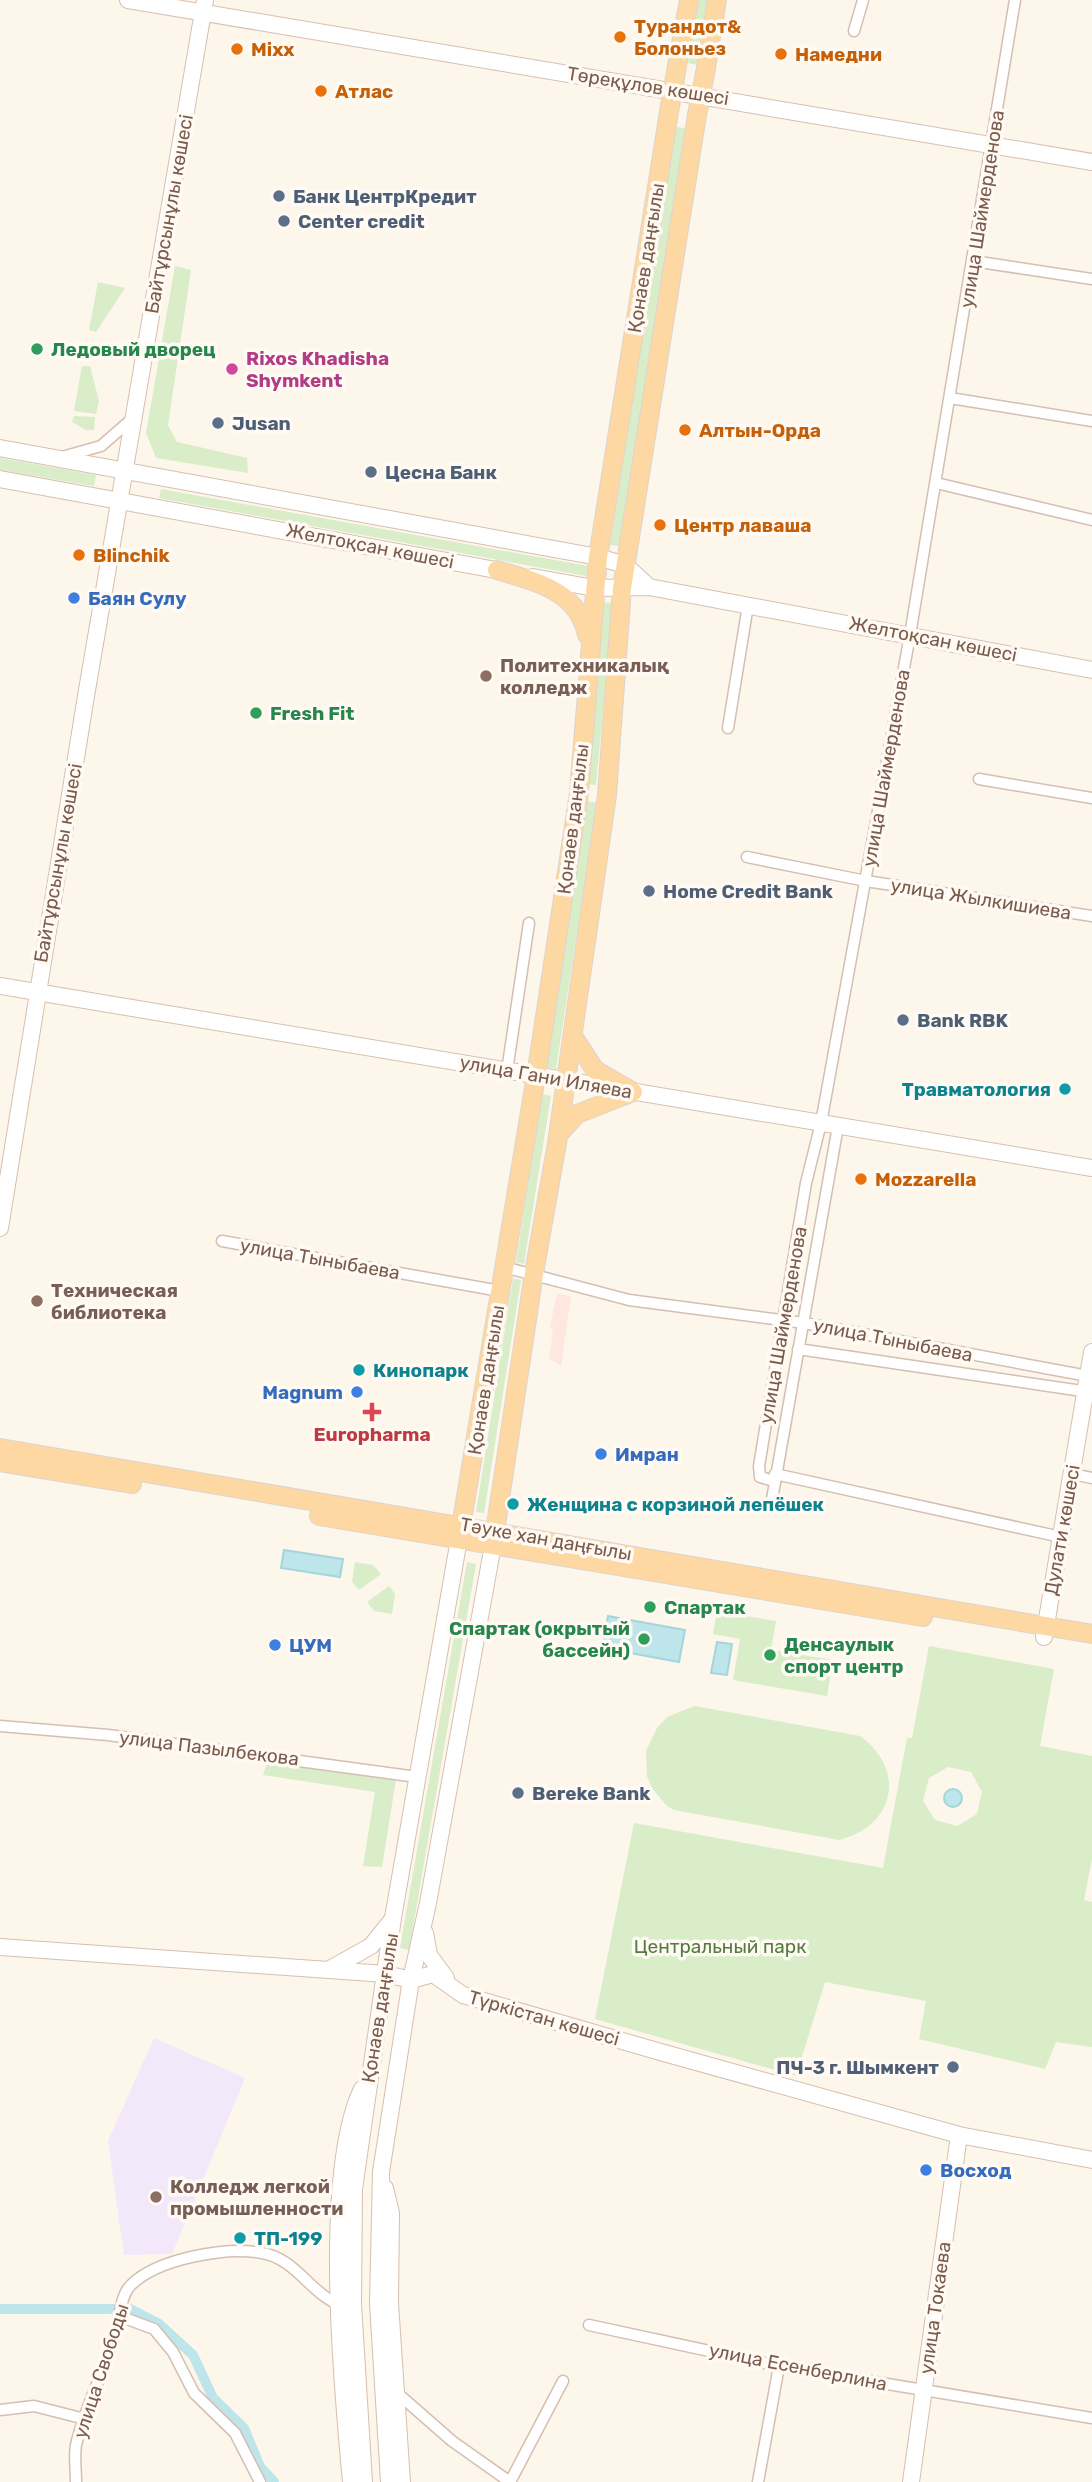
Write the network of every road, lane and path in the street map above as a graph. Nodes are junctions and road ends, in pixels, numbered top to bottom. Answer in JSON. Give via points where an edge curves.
{"nodes":[{"id":1,"x":128,"y":0,"type":"edge"},
{"id":2,"x":689,"y":0,"type":"edge"},
{"id":3,"x":717,"y":0,"type":"edge"},
{"id":4,"x":863,"y":0,"type":"edge"},
{"id":5,"x":1015,"y":0,"type":"edge"},
{"id":6,"x":204,"y":6,"type":"edge"},
{"id":7,"x":854,"y":31,"type":"dead end"},
{"id":8,"x":993,"y":144,"type":"junction"},
{"id":9,"x":1092,"y":162,"type":"edge"},
{"id":10,"x":973,"y":261,"type":"junction"},
{"id":11,"x":1092,"y":279,"type":"edge"},
{"id":12,"x":950,"y":398,"type":"junction"},
{"id":13,"x":134,"y":417,"type":"junction"},
{"id":14,"x":1092,"y":421,"type":"edge"},
{"id":15,"x":0,"y":448,"type":"edge"},
{"id":16,"x":60,"y":458,"type":"junction"},
{"id":17,"x":125,"y":468,"type":"junction"},
{"id":18,"x":0,"y":479,"type":"edge"},
{"id":19,"x":936,"y":483,"type":"junction"},
{"id":20,"x":119,"y":499,"type":"junction"},
{"id":21,"x":1092,"y":520,"type":"edge"},
{"id":22,"x":598,"y":557,"type":"junction"},
{"id":23,"x":625,"y":565,"type":"junction"},
{"id":24,"x":497,"y":570,"type":"junction"},
{"id":25,"x":649,"y":587,"type":"junction"},
{"id":26,"x":594,"y":588,"type":"junction"},
{"id":27,"x":622,"y":588,"type":"junction"},
{"id":28,"x":748,"y":605,"type":"junction"},
{"id":29,"x":910,"y":635,"type":"junction"},
{"id":30,"x":589,"y":649,"type":"junction"},
{"id":31,"x":1092,"y":670,"type":"edge"},
{"id":32,"x":729,"y":728,"type":"dead end"},
{"id":33,"x":979,"y":779,"type":"dead end"},
{"id":34,"x":579,"y":793,"type":"junction"},
{"id":35,"x":607,"y":795,"type":"junction"},
{"id":36,"x":1092,"y":798,"type":"edge"},
{"id":37,"x":747,"y":857,"type":"dead end"},
{"id":38,"x":866,"y":881,"type":"junction"},
{"id":39,"x":1092,"y":916,"type":"edge"},
{"id":40,"x":529,"y":923,"type":"dead end"},
{"id":41,"x":0,"y":986,"type":"edge"},
{"id":42,"x":36,"y":993,"type":"junction"},
{"id":43,"x":573,"y":1036,"type":"junction"},
{"id":44,"x":508,"y":1071,"type":"junction"},
{"id":45,"x":536,"y":1076,"type":"junction"},
{"id":46,"x":566,"y":1081,"type":"junction"},
{"id":47,"x":633,"y":1092,"type":"junction"},
{"id":48,"x":821,"y":1123,"type":"junction"},
{"id":49,"x":838,"y":1126,"type":"junction"},
{"id":50,"x":558,"y":1135,"type":"junction"},
{"id":51,"x":1092,"y":1168,"type":"edge"},
{"id":52,"x":0,"y":1228,"type":"edge"},
{"id":53,"x":222,"y":1241,"type":"dead end"},
{"id":54,"x":504,"y":1267,"type":"junction"},
{"id":55,"x":534,"y":1273,"type":"junction"},
{"id":56,"x":500,"y":1291,"type":"junction"},
{"id":57,"x":785,"y":1321,"type":"junction"},
{"id":58,"x":804,"y":1323,"type":"junction"},
{"id":59,"x":797,"y":1349,"type":"junction"},
{"id":60,"x":1092,"y":1352,"type":"edge"},
{"id":61,"x":1088,"y":1387,"type":"edge"},
{"id":62,"x":0,"y":1448,"type":"edge"},
{"id":63,"x":5,"y":1466,"type":"edge"},
{"id":64,"x":1072,"y":1474,"type":"junction"},
{"id":65,"x":774,"y":1478,"type":"junction"},
{"id":66,"x":1092,"y":1478,"type":"edge"},
{"id":67,"x":502,"y":1498,"type":"junction"},
{"id":68,"x":771,"y":1505,"type":"dead end"},
{"id":69,"x":460,"y":1532,"type":"junction"},
{"id":70,"x":527,"y":1536,"type":"junction"},
{"id":71,"x":1061,"y":1537,"type":"junction"},
{"id":72,"x":494,"y":1539,"type":"junction"},
{"id":73,"x":1045,"y":1632,"type":"junction"},
{"id":74,"x":1092,"y":1634,"type":"edge"},
{"id":75,"x":1092,"y":1646,"type":"edge"},
{"id":76,"x":0,"y":1726,"type":"edge"},
{"id":77,"x":417,"y":1777,"type":"junction"},
{"id":78,"x":393,"y":1918,"type":"junction"},
{"id":79,"x":424,"y":1925,"type":"junction"},
{"id":80,"x":0,"y":1947,"type":"edge"},
{"id":81,"x":328,"y":1970,"type":"junction"},
{"id":82,"x":386,"y":1974,"type":"junction"},
{"id":83,"x":411,"y":1980,"type":"junction"},
{"id":84,"x":463,"y":1995,"type":"junction"},
{"id":85,"x":370,"y":2071,"type":"junction"},
{"id":86,"x":959,"y":2134,"type":"junction"},
{"id":87,"x":1092,"y":2160,"type":"edge"},
{"id":88,"x":381,"y":2172,"type":"junction"},
{"id":89,"x":354,"y":2189,"type":"junction"},
{"id":90,"x":341,"y":2203,"type":"junction"},
{"id":91,"x":340,"y":2305,"type":"junction"},
{"id":92,"x":119,"y":2316,"type":"junction"},
{"id":93,"x":589,"y":2325,"type":"dead end"},
{"id":94,"x":779,"y":2366,"type":"junction"},
{"id":95,"x":563,"y":2381,"type":"dead end"},
{"id":96,"x":923,"y":2391,"type":"junction"},
{"id":97,"x":396,"y":2392,"type":"junction"},
{"id":98,"x":0,"y":2410,"type":"edge"},
{"id":99,"x":1092,"y":2418,"type":"edge"},
{"id":100,"x":84,"y":2424,"type":"junction"},
{"id":101,"x":76,"y":2482,"type":"edge"},
{"id":102,"x":260,"y":2482,"type":"edge"},
{"id":103,"x":352,"y":2482,"type":"edge"},
{"id":104,"x":364,"y":2482,"type":"edge"},
{"id":105,"x":389,"y":2482,"type":"edge"},
{"id":106,"x":402,"y":2482,"type":"edge"},
{"id":107,"x":510,"y":2482,"type":"edge"},
{"id":108,"x":758,"y":2482,"type":"edge"},
{"id":109,"x":911,"y":2482,"type":"edge"}],
"edges":[{"from":1,"to":6,"type":"main road","name":"Төреқұлов көшесі"},
{"from":2,"to":22,"type":"main road","name":"Қонаев даңғылы","bridge":true},
{"from":3,"to":23,"type":"main road","name":"Қонаев даңғылы","bridge":true},
{"from":4,"to":7,"type":"street"},
{"from":5,"to":8,"type":"street","name":"улица Шаймерденова"},
{"from":6,"to":8,"type":"main road","name":"Төреқұлов көшесі"},
{"from":6,"to":13,"type":"main road","name":"Байтұрсынұлы көшесі"},
{"from":8,"to":9,"type":"main road","name":"Төреқұлов көшесі"},
{"from":8,"to":10,"type":"street","name":"улица Шаймерденова"},
{"from":10,"to":11,"type":"street"},
{"from":10,"to":12,"type":"street","name":"улица Шаймерденова"},
{"from":12,"to":14,"type":"street"},
{"from":12,"to":19,"type":"street","name":"улица Шаймерденова"},
{"from":13,"to":16,"type":"street","via":[[101,446]]},
{"from":13,"to":17,"type":"main road","name":"Байтұрсынұлы көшесі"},
{"from":15,"to":16,"type":"main road","name":"Желтоқсан көшесі"},
{"from":16,"to":17,"type":"main road","name":"Желтоқсан көшесі"},
{"from":17,"to":20,"type":"main road","name":"Байтұрсынұлы көшесі"},
{"from":17,"to":22,"type":"main road","name":"Желтоқсан көшесі"},
{"from":18,"to":20,"type":"main road","name":"Желтоқсан көшесі"},
{"from":19,"to":21,"type":"street"},
{"from":19,"to":29,"type":"street","name":"улица Шаймерденова"},
{"from":20,"to":24,"type":"main road","name":"Желтоқсан көшесі"},
{"from":20,"to":42,"type":"main road","name":"Байтұрсынұлы көшесі"},
{"from":22,"to":23,"type":"main road","name":"Желтоқсан көшесі"},
{"from":22,"to":26,"type":"main road","name":"Қонаев даңғылы"},
{"from":23,"to":25,"type":"main road"},
{"from":23,"to":27,"type":"main road","name":"Қонаев даңғылы"},
{"from":24,"to":26,"type":"main road","name":"Желтоқсан көшесі"},
{"from":24,"to":30,"type":"main road","via":[[566,596],[585,624]]},
{"from":25,"to":27,"type":"main road","name":"Желтоқсан көшесі"},
{"from":25,"to":28,"type":"main road","name":"Желтоқсан көшесі"},
{"from":26,"to":27,"type":"main road","name":"Желтоқсан көшесі"},
{"from":26,"to":30,"type":"main road","name":"Қонаев даңғылы"},
{"from":27,"to":35,"type":"main road","name":"Қонаев даңғылы"},
{"from":28,"to":29,"type":"main road","name":"Желтоқсан көшесі"},
{"from":28,"to":32,"type":"street"},
{"from":29,"to":31,"type":"main road","name":"Желтоқсан көшесі"},
{"from":29,"to":38,"type":"street","name":"улица Шаймерденова"},
{"from":30,"to":34,"type":"main road","name":"Қонаев даңғылы"},
{"from":33,"to":36,"type":"street"},
{"from":34,"to":35,"type":"main road"},
{"from":34,"to":45,"type":"main road","name":"Қонаев даңғылы"},
{"from":35,"to":43,"type":"main road","name":"Қонаев даңғылы"},
{"from":37,"to":38,"type":"street","name":"улица Жылкишиева"},
{"from":38,"to":39,"type":"street","name":"улица Жылкишиева"},
{"from":38,"to":48,"type":"street","name":"улица Шаймерденова"},
{"from":40,"to":44,"type":"street"},
{"from":41,"to":42,"type":"main road","name":"улица Гани Иляева"},
{"from":42,"to":44,"type":"main road","name":"улица Гани Иляева"},
{"from":42,"to":52,"type":"main road","name":"Байтұрсынұлы көшесі"},
{"from":43,"to":46,"type":"main road","name":"Қонаев даңғылы"},
{"from":43,"to":47,"type":"main road","via":[[595,1070]]},
{"from":44,"to":45,"type":"main road","name":"улица Гани Иляева"},
{"from":45,"to":46,"type":"main road","name":"улица Гани Иляева"},
{"from":45,"to":54,"type":"main road","name":"Қонаев даңғылы"},
{"from":46,"to":47,"type":"main road","name":"улица Гани Иляева"},
{"from":46,"to":50,"type":"main road","name":"Қонаев даңғылы"},
{"from":47,"to":48,"type":"main road","name":"улица Гани Иляева"},
{"from":47,"to":50,"type":"main road","via":[[577,1114]]},
{"from":48,"to":49,"type":"main road","name":"улица Гани Иляева"},
{"from":48,"to":57,"type":"street","name":"улица Шаймерденова","via":[[806,1184]]},
{"from":49,"to":51,"type":"main road","name":"улица Гани Иляева"},
{"from":49,"to":58,"type":"street","name":"улица Шаймерденова"},
{"from":50,"to":55,"type":"main road","name":"Қонаев даңғылы"},
{"from":53,"to":56,"type":"street","name":"улица Тыныбаева"},
{"from":54,"to":55,"type":"street","name":"улица Тыныбаева"},
{"from":54,"to":56,"type":"main road","name":"Қонаев даңғылы"},
{"from":55,"to":57,"type":"street","name":"улица Тыныбаева","via":[[629,1300]]},
{"from":55,"to":67,"type":"main road","name":"Қонаев даңғылы"},
{"from":56,"to":69,"type":"main road","name":"Қонаев даңғылы"},
{"from":57,"to":58,"type":"street","name":"улица Тыныбаева"},
{"from":57,"to":65,"type":"street","name":"улица Шаймерденова","via":[[759,1466],[760,1477]]},
{"from":58,"to":59,"type":"street","name":"улица Шаймерденова"},
{"from":58,"to":61,"type":"street","name":"улица Тыныбаева"},
{"from":59,"to":61,"type":"street","name":"улица Тыныбаева"},
{"from":59,"to":65,"type":"street","name":"улица Шаймерденова"},
{"from":60,"to":61,"type":"main road","name":"Дулати көшесі"},
{"from":61,"to":64,"type":"main road","name":"Дулати көшесі"},
{"from":62,"to":69,"type":"main road","name":"Тәуке хан даңғылы"},
{"from":63,"to":69,"type":"main road","name":"Тәуке хан даңғылы"},
{"from":64,"to":66,"type":"street"},
{"from":64,"to":71,"type":"main road","name":"Дулати көшесі"},
{"from":65,"to":68,"type":"street","name":"улица Шаймерденова"},
{"from":65,"to":71,"type":"street"},
{"from":67,"to":70,"type":"main road","via":[[508,1523]]},
{"from":67,"to":72,"type":"main road","name":"Қонаев даңғылы"},
{"from":69,"to":72,"type":"main road","name":"Тәуке хан даңғылы"},
{"from":69,"to":77,"type":"main road","name":"Қонаев даңғылы"},
{"from":70,"to":72,"type":"main road","name":"Тәуке хан даңғылы"},
{"from":70,"to":73,"type":"main road","name":"Тәуке хан даңғылы"},
{"from":71,"to":73,"type":"main road","name":"Дулати көшесі"},
{"from":72,"to":73,"type":"main road","name":"Тәуке хан даңғылы"},
{"from":72,"to":79,"type":"main road","name":"Қонаев даңғылы"},
{"from":73,"to":74,"type":"main road","name":"Тәуке хан даңғылы"},
{"from":73,"to":75,"type":"main road","name":"Тәуке хан даңғылы"},
{"from":76,"to":77,"type":"street","name":"улица Пазылбекова","via":[[108,1735]]},
{"from":77,"to":78,"type":"main road","name":"Қонаев даңғылы"},
{"from":78,"to":81,"type":"main road","via":[[370,1946]]},
{"from":78,"to":82,"type":"main road","name":"Қонаев даңғылы"},
{"from":79,"to":83,"type":"main road","name":"Қонаев даңғылы"},
{"from":79,"to":84,"type":"main road","via":[[429,1955]]},
{"from":80,"to":81,"type":"main road","name":"Түркістан көшесі"},
{"from":81,"to":82,"type":"main road","name":"Түркістан көшесі"},
{"from":82,"to":83,"type":"main road","name":"Түркістан көшесі"},
{"from":82,"to":85,"type":"main road","name":"Қонаев даңғылы"},
{"from":83,"to":84,"type":"main road","name":"Түркістан көшесі","via":[[433,1973]]},
{"from":83,"to":88,"type":"main road","name":"Қонаев даңғылы"},
{"from":84,"to":86,"type":"main road","name":"Түркістан көшесі"},
{"from":85,"to":89,"type":"main road","name":"Қонаев даңғылы"},
{"from":85,"to":90,"type":"main road","via":[[351,2111]]},
{"from":86,"to":87,"type":"main road","name":"Түркістан көшесі"},
{"from":86,"to":96,"type":"main road","name":"улица Токаева"},
{"from":88,"to":97,"type":"main road","via":[[391,2213],[390,2303]]},
{"from":88,"to":105,"type":"main road","name":"Қонаев даңғылы","via":[[378,2304]]},
{"from":89,"to":90,"type":"main road"},
{"from":89,"to":104,"type":"main road","name":"Қонаев даңғылы","via":[[353,2304]]},
{"from":90,"to":91,"type":"main road"},
{"from":91,"to":92,"type":"street","name":"улица Свободы","via":[[278,2258],[261,2252],[218,2253],[158,2266],[129,2286]]},
{"from":91,"to":103,"type":"main road"},
{"from":92,"to":100,"type":"street","name":"улица Свободы"},
{"from":92,"to":102,"type":"street","via":[[154,2329],[173,2352],[194,2393],[235,2433]]},
{"from":93,"to":94,"type":"street","name":"улица Есенберлина"},
{"from":94,"to":96,"type":"street","name":"улица Есенберлина"},
{"from":94,"to":108,"type":"street"},
{"from":95,"to":107,"type":"street"},
{"from":96,"to":99,"type":"street","name":"улица Есенберлина"},
{"from":96,"to":109,"type":"main road","name":"улица Токаева"},
{"from":97,"to":106,"type":"main road"},
{"from":97,"to":107,"type":"street","via":[[452,2441]]},
{"from":98,"to":100,"type":"street","via":[[34,2406],[85,2419]]},
{"from":100,"to":101,"type":"street","name":"улица Свободы","via":[[76,2446]]}]}
